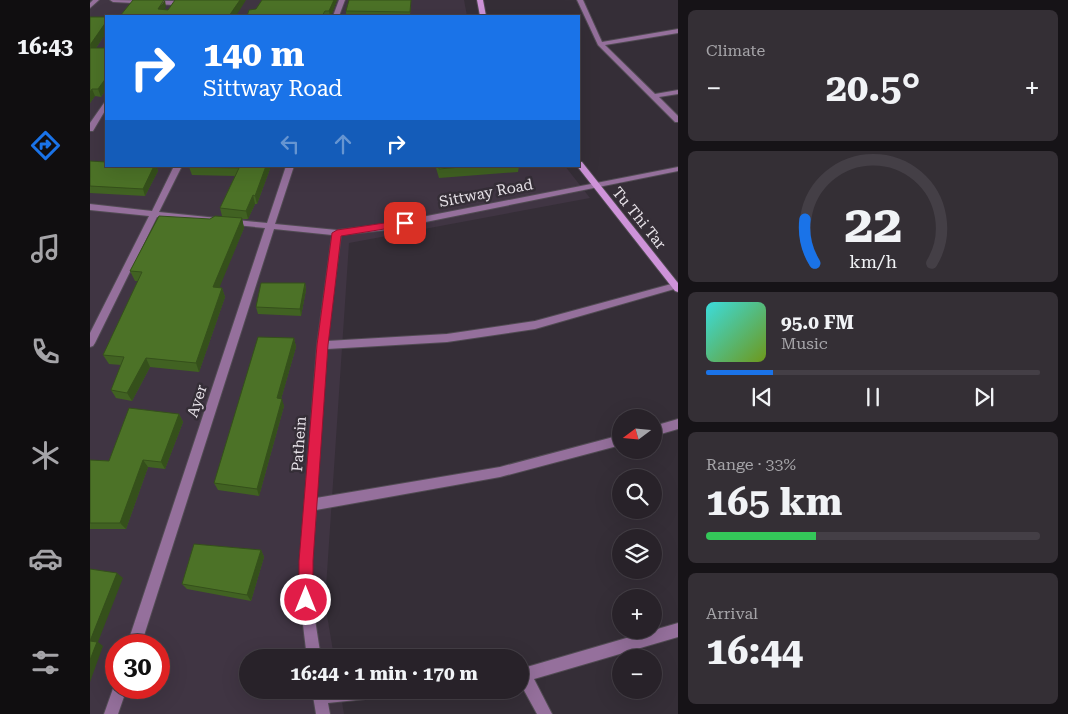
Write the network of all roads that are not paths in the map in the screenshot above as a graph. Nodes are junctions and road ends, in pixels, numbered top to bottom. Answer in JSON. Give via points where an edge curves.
{"nodes":[{"id":1,"x":96,"y":0,"type":"edge"},
{"id":2,"x":113,"y":0,"type":"edge"},
{"id":3,"x":342,"y":0,"type":"edge"},
{"id":4,"x":480,"y":0,"type":"edge"},
{"id":5,"x":580,"y":0,"type":"edge"},
{"id":6,"x":175,"y":1,"type":"edge"},
{"id":7,"x":90,"y":6,"type":"edge"},
{"id":8,"x":170,"y":9,"type":"edge"},
{"id":9,"x":336,"y":15,"type":"edge"},
{"id":10,"x":483,"y":15,"type":"edge"},
{"id":11,"x":678,"y":31,"type":"edge"},
{"id":12,"x":600,"y":44,"type":"junction"},
{"id":13,"x":678,"y":92,"type":"edge"},
{"id":14,"x":653,"y":96,"type":"junction"},
{"id":15,"x":105,"y":106,"type":"edge"},
{"id":16,"x":678,"y":120,"type":"edge"},
{"id":17,"x":90,"y":129,"type":"edge"},
{"id":18,"x":580,"y":165,"type":"edge"},
{"id":19,"x":178,"y":167,"type":"edge"},
{"id":20,"x":290,"y":167,"type":"edge"},
{"id":21,"x":678,"y":169,"type":"edge"},
{"id":22,"x":595,"y":185,"type":"junction"},
{"id":23,"x":90,"y":207,"type":"edge"},
{"id":24,"x":155,"y":214,"type":"junction"},
{"id":25,"x":271,"y":225,"type":"junction"},
{"id":26,"x":337,"y":233,"type":"junction"},
{"id":27,"x":677,"y":288,"type":"edge"},
{"id":28,"x":90,"y":343,"type":"edge"},
{"id":29,"x":322,"y":345,"type":"junction"},
{"id":30,"x":678,"y":424,"type":"edge"},
{"id":31,"x":662,"y":429,"type":"edge"},
{"id":32,"x":612,"y":442,"type":"edge"},
{"id":33,"x":310,"y":505,"type":"junction"},
{"id":34,"x":678,"y":630,"type":"edge"},
{"id":35,"x":138,"y":634,"type":"edge"},
{"id":36,"x":313,"y":649,"type":"edge"},
{"id":37,"x":529,"y":673,"type":"edge"},
{"id":38,"x":529,"y":687,"type":"edge"},
{"id":39,"x":116,"y":699,"type":"edge"},
{"id":40,"x":321,"y":699,"type":"edge"},
{"id":41,"x":111,"y":714,"type":"edge"},
{"id":42,"x":323,"y":714,"type":"edge"},
{"id":43,"x":545,"y":714,"type":"edge"}],
"edges":[{"from":1,"to":7,"type":"street"},
{"from":2,"to":6,"type":"street"},
{"from":3,"to":9,"type":"street"},
{"from":4,"to":10,"type":"street"},
{"from":5,"to":12,"type":"street"},
{"from":6,"to":8,"type":"street"},
{"from":11,"to":12,"type":"street"},
{"from":12,"to":14,"type":"street"},
{"from":13,"to":14,"type":"street"},
{"from":14,"to":16,"type":"street"},
{"from":15,"to":17,"type":"street"},
{"from":18,"to":22,"type":"street","name":"Tu Thi Tar"},
{"from":19,"to":24,"type":"street"},
{"from":20,"to":25,"type":"street","name":"Ayer"},
{"from":21,"to":22,"type":"street","name":"Sittway Road"},
{"from":22,"to":26,"type":"street","name":"Sittway Road","via":[[386,227]]},
{"from":22,"to":27,"type":"street","name":"Tu Thi Tar"},
{"from":23,"to":24,"type":"street","name":"Sittway Road"},
{"from":24,"to":25,"type":"street","name":"Sittway Road"},
{"from":24,"to":28,"type":"street"},
{"from":25,"to":26,"type":"street","name":"Sittway Road"},
{"from":25,"to":35,"type":"street","name":"Ayer"},
{"from":26,"to":29,"type":"street","name":"Pathein"},
{"from":27,"to":29,"type":"street","via":[[535,325],[446,338]]},
{"from":29,"to":33,"type":"street","name":"Pathein"},
{"from":30,"to":31,"type":"street"},
{"from":32,"to":33,"type":"street","via":[[500,472]]},
{"from":33,"to":36,"type":"street","name":"Pathein","via":[[306,600]]},
{"from":34,"to":37,"type":"street"},
{"from":38,"to":43,"type":"street"},
{"from":39,"to":41,"type":"street"},
{"from":40,"to":42,"type":"street"}]}
